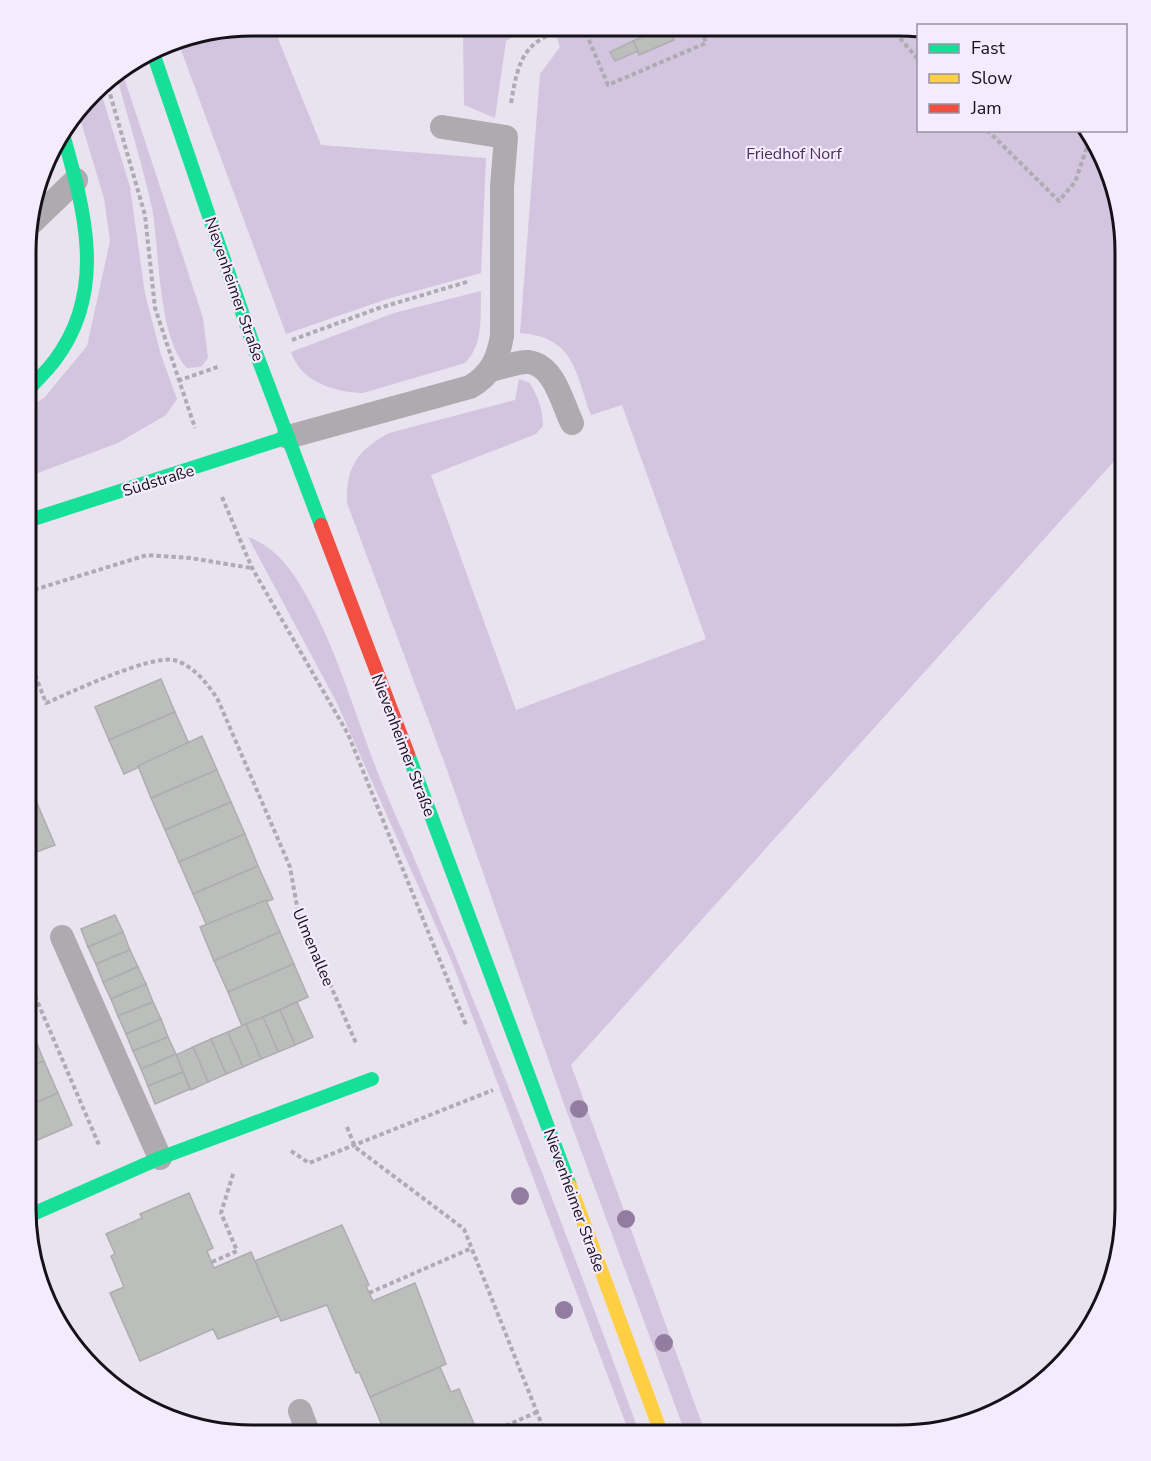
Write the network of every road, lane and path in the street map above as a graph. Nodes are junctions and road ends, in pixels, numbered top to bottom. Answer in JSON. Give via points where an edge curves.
{"nodes":[{"id":1,"x":547,"y":36,"type":"edge"},
{"id":2,"x":587,"y":36,"type":"edge"},
{"id":3,"x":704,"y":36,"type":"edge"},
{"id":4,"x":898,"y":36,"type":"edge"},
{"id":5,"x":155,"y":58,"type":"edge"},
{"id":6,"x":917,"y":58,"type":"edge"},
{"id":7,"x":109,"y":91,"type":"edge"},
{"id":8,"x":442,"y":126,"type":"dead end"},
{"id":9,"x":989,"y":132,"type":"edge"},
{"id":10,"x":506,"y":137,"type":"junction"},
{"id":11,"x":65,"y":143,"type":"edge"},
{"id":12,"x":1087,"y":146,"type":"edge"},
{"id":13,"x":76,"y":180,"type":"junction"},
{"id":14,"x":39,"y":215,"type":"edge"},
{"id":15,"x":504,"y":271,"type":"junction"},
{"id":16,"x":256,"y":353,"type":"junction"},
{"id":17,"x":491,"y":370,"type":"junction"},
{"id":18,"x":36,"y":381,"type":"edge"},
{"id":19,"x":178,"y":381,"type":"junction"},
{"id":20,"x":572,"y":423,"type":"dead end"},
{"id":21,"x":288,"y":437,"type":"junction"},
{"id":22,"x":208,"y":465,"type":"junction"},
{"id":23,"x":36,"y":518,"type":"edge"},
{"id":24,"x":252,"y":568,"type":"junction"},
{"id":25,"x":36,"y":589,"type":"edge"},
{"id":26,"x":36,"y":677,"type":"edge"},
{"id":27,"x":62,"y":937,"type":"dead end"},
{"id":28,"x":36,"y":998,"type":"edge"},
{"id":29,"x":471,"y":1036,"type":"dead end"},
{"id":30,"x":372,"y":1079,"type":"joint"},
{"id":31,"x":488,"y":1079,"type":"dead end"},
{"id":32,"x":493,"y":1090,"type":"junction"},
{"id":33,"x":332,"y":1094,"type":"junction"},
{"id":34,"x":497,"y":1101,"type":"dead end"},
{"id":35,"x":250,"y":1123,"type":"junction"},
{"id":36,"x":355,"y":1147,"type":"junction"},
{"id":37,"x":160,"y":1158,"type":"junction"},
{"id":38,"x":114,"y":1178,"type":"junction"},
{"id":39,"x":36,"y":1213,"type":"edge"},
{"id":40,"x":221,"y":1213,"type":"dead end"},
{"id":41,"x":472,"y":1248,"type":"junction"},
{"id":42,"x":212,"y":1262,"type":"dead end"},
{"id":43,"x":369,"y":1293,"type":"dead end"},
{"id":44,"x":300,"y":1411,"type":"dead end"},
{"id":45,"x":537,"y":1412,"type":"junction"},
{"id":46,"x":305,"y":1425,"type":"edge"},
{"id":47,"x":508,"y":1425,"type":"edge"},
{"id":48,"x":542,"y":1425,"type":"edge"},
{"id":49,"x":658,"y":1425,"type":"edge"}],
"edges":[{"from":1,"to":10,"type":"path","via":[[521,58]]},
{"from":2,"to":3,"type":"path","via":[[609,85],[706,43]]},
{"from":4,"to":6,"type":"path"},
{"from":5,"to":16,"type":"main road","name":"Nievenheimer Straße"},
{"from":7,"to":19,"type":"path","via":[[145,215],[154,308]]},
{"from":8,"to":10,"type":"lane"},
{"from":9,"to":12,"type":"path","via":[[1059,201],[1076,182]]},
{"from":10,"to":15,"type":"lane","via":[[502,187]]},
{"from":11,"to":13,"type":"main road"},
{"from":13,"to":14,"type":"lane"},
{"from":13,"to":18,"type":"main road","via":[[88,242],[83,309],[63,351]]},
{"from":15,"to":16,"type":"path","via":[[379,308]]},
{"from":15,"to":17,"type":"lane","via":[[502,336]]},
{"from":16,"to":19,"type":"path"},
{"from":16,"to":21,"type":"main road","name":"Nievenheimer Straße"},
{"from":17,"to":20,"type":"lane","via":[[527,362],[540,366],[550,374]]},
{"from":17,"to":21,"type":"lane","via":[[470,387]]},
{"from":19,"to":22,"type":"path"},
{"from":21,"to":22,"type":"main road","name":"Südstraße"},
{"from":21,"to":49,"type":"main road","name":"Nievenheimer Straße"},
{"from":22,"to":23,"type":"main road","name":"Südstraße"},
{"from":22,"to":24,"type":"path"},
{"from":24,"to":25,"type":"path","via":[[147,555]]},
{"from":24,"to":29,"type":"path","via":[[348,734]]},
{"from":26,"to":30,"type":"path","name":"Ulmenallee","via":[[46,703],[154,660],[174,660],[208,682],[290,867],[298,912]]},
{"from":27,"to":37,"type":"lane"},
{"from":28,"to":38,"type":"path"},
{"from":30,"to":33,"type":"main road"},
{"from":31,"to":32,"type":"path"},
{"from":32,"to":34,"type":"path"},
{"from":32,"to":36,"type":"path"},
{"from":33,"to":35,"type":"main road"},
{"from":33,"to":36,"type":"path"},
{"from":35,"to":36,"type":"path","via":[[309,1163]]},
{"from":35,"to":37,"type":"main road"},
{"from":36,"to":41,"type":"path","via":[[464,1229]]},
{"from":37,"to":38,"type":"main road"},
{"from":38,"to":39,"type":"main road"},
{"from":40,"to":42,"type":"path","via":[[237,1251]]},
{"from":41,"to":43,"type":"path"},
{"from":41,"to":45,"type":"path"},
{"from":44,"to":46,"type":"lane"},
{"from":45,"to":47,"type":"path"},
{"from":45,"to":48,"type":"path"}]}
